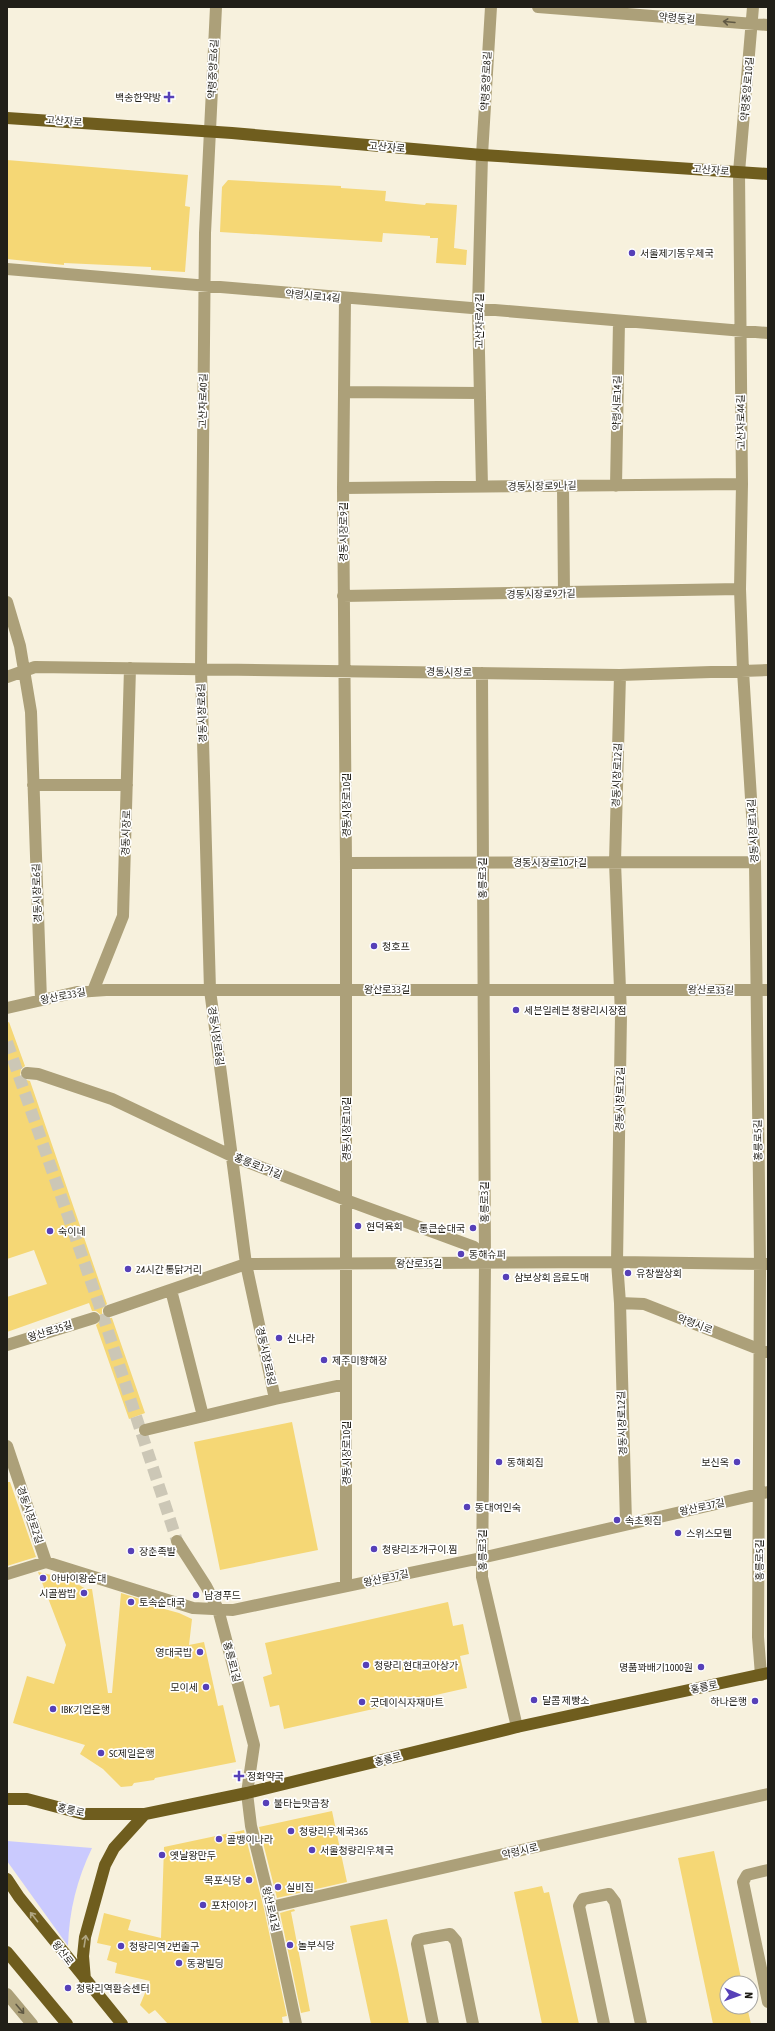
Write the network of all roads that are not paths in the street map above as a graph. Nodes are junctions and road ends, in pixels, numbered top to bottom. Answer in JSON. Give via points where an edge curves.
{"nodes":[{"id":1,"x":216,"y":7,"type":"edge"},
{"id":2,"x":491,"y":7,"type":"edge"},
{"id":3,"x":538,"y":7,"type":"edge"},
{"id":4,"x":753,"y":7,"type":"edge"},
{"id":5,"x":623,"y":10,"type":"edge"},
{"id":6,"x":753,"y":24,"type":"junction"},
{"id":7,"x":768,"y":25,"type":"edge"},
{"id":8,"x":7,"y":118,"type":"edge"},
{"id":9,"x":210,"y":132,"type":"junction"},
{"id":10,"x":482,"y":155,"type":"junction"},
{"id":11,"x":739,"y":172,"type":"junction"},
{"id":12,"x":768,"y":174,"type":"edge"},
{"id":13,"x":7,"y":269,"type":"edge"},
{"id":14,"x":204,"y":286,"type":"junction"},
{"id":15,"x":345,"y":298,"type":"junction"},
{"id":16,"x":478,"y":308,"type":"junction"},
{"id":17,"x":619,"y":321,"type":"junction"},
{"id":18,"x":740,"y":331,"type":"junction"},
{"id":19,"x":768,"y":333,"type":"edge"},
{"id":20,"x":344,"y":392,"type":"junction"},
{"id":21,"x":480,"y":393,"type":"junction"},
{"id":22,"x":742,"y":484,"type":"junction"},
{"id":23,"x":563,"y":486,"type":"junction"},
{"id":24,"x":616,"y":486,"type":"junction"},
{"id":25,"x":482,"y":487,"type":"junction"},
{"id":26,"x":343,"y":488,"type":"junction"},
{"id":27,"x":740,"y":589,"type":"junction"},
{"id":28,"x":564,"y":593,"type":"junction"},
{"id":29,"x":343,"y":596,"type":"junction"},
{"id":30,"x":7,"y":602,"type":"edge"},
{"id":31,"x":130,"y":668,"type":"junction"},
{"id":32,"x":201,"y":669,"type":"junction"},
{"id":33,"x":768,"y":670,"type":"edge"},
{"id":34,"x":24,"y":671,"type":"junction"},
{"id":35,"x":345,"y":671,"type":"junction"},
{"id":36,"x":743,"y":671,"type":"junction"},
{"id":37,"x":482,"y":673,"type":"junction"},
{"id":38,"x":620,"y":675,"type":"junction"},
{"id":39,"x":7,"y":677,"type":"edge"},
{"id":40,"x":33,"y":785,"type":"junction"},
{"id":41,"x":127,"y":785,"type":"junction"},
{"id":42,"x":615,"y":862,"type":"junction"},
{"id":43,"x":755,"y":862,"type":"junction"},
{"id":44,"x":346,"y":863,"type":"junction"},
{"id":45,"x":482,"y":863,"type":"junction"},
{"id":46,"x":346,"y":989,"type":"junction"},
{"id":47,"x":483,"y":989,"type":"junction"},
{"id":48,"x":619,"y":989,"type":"junction"},
{"id":49,"x":210,"y":990,"type":"junction"},
{"id":50,"x":756,"y":990,"type":"junction"},
{"id":51,"x":768,"y":990,"type":"edge"},
{"id":52,"x":93,"y":991,"type":"junction"},
{"id":53,"x":41,"y":1000,"type":"junction"},
{"id":54,"x":7,"y":1008,"type":"edge"},
{"id":55,"x":27,"y":1073,"type":"dead end"},
{"id":56,"x":232,"y":1156,"type":"junction"},
{"id":57,"x":346,"y":1200,"type":"junction"},
{"id":58,"x":617,"y":1262,"type":"junction"},
{"id":59,"x":346,"y":1263,"type":"junction"},
{"id":60,"x":485,"y":1263,"type":"junction"},
{"id":61,"x":246,"y":1264,"type":"junction"},
{"id":62,"x":764,"y":1264,"type":"edge"},
{"id":63,"x":171,"y":1290,"type":"junction"},
{"id":64,"x":620,"y":1303,"type":"junction"},
{"id":65,"x":109,"y":1311,"type":"dead end"},
{"id":66,"x":94,"y":1318,"type":"dead end"},
{"id":67,"x":7,"y":1345,"type":"edge"},
{"id":68,"x":764,"y":1351,"type":"edge"},
{"id":69,"x":346,"y":1384,"type":"junction"},
{"id":70,"x":275,"y":1399,"type":"junction"},
{"id":71,"x":203,"y":1416,"type":"junction"},
{"id":72,"x":145,"y":1430,"type":"dead end"},
{"id":73,"x":7,"y":1446,"type":"edge"},
{"id":74,"x":764,"y":1493,"type":"edge"},
{"id":75,"x":626,"y":1523,"type":"junction"},
{"id":76,"x":177,"y":1541,"type":"tunnel mouth"},
{"id":77,"x":481,"y":1558,"type":"junction"},
{"id":78,"x":46,"y":1562,"type":"junction"},
{"id":79,"x":7,"y":1574,"type":"edge"},
{"id":80,"x":346,"y":1586,"type":"junction"},
{"id":81,"x":218,"y":1609,"type":"junction"},
{"id":82,"x":765,"y":1674,"type":"edge"},
{"id":83,"x":517,"y":1727,"type":"junction"},
{"id":84,"x":7,"y":1792,"type":"edge"},
{"id":85,"x":247,"y":1793,"type":"junction"},
{"id":86,"x":768,"y":1794,"type":"edge"},
{"id":87,"x":7,"y":1799,"type":"edge"},
{"id":88,"x":27,"y":1799,"type":"junction"},
{"id":89,"x":146,"y":1814,"type":"junction"},
{"id":90,"x":768,"y":1870,"type":"edge"},
{"id":91,"x":7,"y":1879,"type":"edge"},
{"id":92,"x":271,"y":1907,"type":"junction"},
{"id":93,"x":7,"y":1952,"type":"edge"},
{"id":94,"x":85,"y":1980,"type":"junction"},
{"id":95,"x":7,"y":1994,"type":"edge"},
{"id":96,"x":768,"y":2002,"type":"edge"},
{"id":97,"x":32,"y":2024,"type":"edge"},
{"id":98,"x":67,"y":2024,"type":"edge"},
{"id":99,"x":122,"y":2024,"type":"edge"},
{"id":100,"x":296,"y":2024,"type":"edge"},
{"id":101,"x":433,"y":2024,"type":"edge"},
{"id":102,"x":473,"y":2024,"type":"edge"},
{"id":103,"x":604,"y":2024,"type":"edge"},
{"id":104,"x":641,"y":2024,"type":"edge"}],
"edges":[{"from":1,"to":9,"type":"street","name":"약령중앙로6길"},
{"from":2,"to":10,"type":"street","name":"약령중앙로8길"},
{"from":3,"to":5,"type":"street","name":"약령동길"},
{"from":4,"to":6,"type":"street","name":"약령중앙로10길"},
{"from":6,"to":5,"type":"street","name":"약령동길","one_way":true},
{"from":6,"to":7,"type":"street","name":"약령동길"},
{"from":6,"to":11,"type":"street","name":"약령중앙로10길"},
{"from":8,"to":9,"type":"main road","name":"고산자로"},
{"from":9,"to":10,"type":"main road","name":"고산자로"},
{"from":9,"to":14,"type":"street","name":"고산자로40길"},
{"from":10,"to":11,"type":"main road","name":"고산자로"},
{"from":10,"to":16,"type":"street","name":"고산자로42길"},
{"from":11,"to":12,"type":"main road","name":"고산자로"},
{"from":11,"to":18,"type":"street","name":"고산자로44길"},
{"from":13,"to":14,"type":"street","name":"약령시로14길"},
{"from":14,"to":15,"type":"street","name":"약령시로14길"},
{"from":14,"to":32,"type":"street","name":"고산자로40길"},
{"from":15,"to":16,"type":"street","name":"약령시로14길"},
{"from":15,"to":20,"type":"street","name":"경동시장로9길"},
{"from":16,"to":17,"type":"street","name":"약령시로14길"},
{"from":16,"to":21,"type":"street","name":"고산자로42길"},
{"from":17,"to":18,"type":"street","name":"약령시로14길"},
{"from":17,"to":24,"type":"street","name":"약령시로14길"},
{"from":18,"to":19,"type":"street","name":"약령시로14길"},
{"from":18,"to":22,"type":"street","name":"고산자로44길"},
{"from":20,"to":21,"type":"street"},
{"from":20,"to":26,"type":"street","name":"경동시장로9길"},
{"from":21,"to":25,"type":"street","name":"고산자로42길"},
{"from":22,"to":24,"type":"street","name":"경동시장로9나길"},
{"from":22,"to":27,"type":"street","name":"고산자로44길"},
{"from":23,"to":24,"type":"street","name":"경동시장로9나길"},
{"from":23,"to":25,"type":"street","name":"경동시장로9나길"},
{"from":23,"to":28,"type":"street"},
{"from":25,"to":26,"type":"street","name":"경동시장로9나길"},
{"from":26,"to":29,"type":"street","name":"경동시장로9길"},
{"from":27,"to":28,"type":"street","name":"경동시장로9가길"},
{"from":27,"to":36,"type":"street","name":"고산자로44길"},
{"from":28,"to":29,"type":"street","name":"경동시장로9가길"},
{"from":29,"to":35,"type":"street","name":"경동시장로9길"},
{"from":30,"to":34,"type":"street","name":"경동시장로6길","via":[[20,646]]},
{"from":31,"to":32,"type":"street","name":"경동시장로"},
{"from":31,"to":34,"type":"street","name":"경동시장로","via":[[35,667]]},
{"from":31,"to":41,"type":"street","name":"경동시장로"},
{"from":32,"to":35,"type":"street","name":"경동시장로"},
{"from":32,"to":49,"type":"street","name":"경동시장로8길"},
{"from":33,"to":36,"type":"street","name":"경동시장로"},
{"from":34,"to":39,"type":"street","name":"경동시장로"},
{"from":34,"to":40,"type":"street","name":"경동시장로6길","via":[[31,712]]},
{"from":35,"to":37,"type":"street","name":"경동시장로"},
{"from":35,"to":44,"type":"street","name":"경동시장로10길"},
{"from":36,"to":38,"type":"street","name":"경동시장로"},
{"from":36,"to":43,"type":"street","name":"경동시장로14길"},
{"from":37,"to":38,"type":"street","name":"경동시장로"},
{"from":37,"to":45,"type":"street","name":"홍릉로3길"},
{"from":38,"to":42,"type":"street","name":"경동시장로12길"},
{"from":40,"to":41,"type":"street"},
{"from":40,"to":53,"type":"street","name":"경동시장로6길"},
{"from":41,"to":52,"type":"street","name":"경동시장로","via":[[123,916]]},
{"from":42,"to":43,"type":"street","name":"경동시장로10가길"},
{"from":42,"to":45,"type":"street","name":"경동시장로10가길"},
{"from":42,"to":48,"type":"street","name":"경동시장로12길"},
{"from":43,"to":50,"type":"street","name":"경동시장로14길"},
{"from":44,"to":45,"type":"street","name":"경동시장로10가길"},
{"from":44,"to":46,"type":"street","name":"경동시장로10길"},
{"from":45,"to":47,"type":"street","name":"홍릉로3길"},
{"from":46,"to":47,"type":"street","name":"왕산로33길"},
{"from":46,"to":49,"type":"street","name":"왕산로33길"},
{"from":46,"to":57,"type":"street","name":"경동시장로10길"},
{"from":47,"to":48,"type":"street","name":"왕산로33길"},
{"from":47,"to":60,"type":"street","name":"홍릉로3길"},
{"from":48,"to":50,"type":"street","name":"왕산로33길"},
{"from":48,"to":58,"type":"street","name":"경동시장로12길","via":[[621,1015]]},
{"from":49,"to":52,"type":"street","name":"왕산로33길"},
{"from":49,"to":56,"type":"street","name":"경동시장로8길"},
{"from":50,"to":51,"type":"street","name":"왕산로33길"},
{"from":50,"to":62,"type":"street","name":"홍릉로5길"},
{"from":52,"to":53,"type":"street","name":"왕산로33길"},
{"from":53,"to":54,"type":"street","name":"왕산로33길"},
{"from":55,"to":56,"type":"street","name":"홍릉로1가길","via":[[38,1074],[112,1098]]},
{"from":56,"to":57,"type":"street","name":"홍릉로1가길"},
{"from":56,"to":61,"type":"street","name":"경동시장로8길"},
{"from":57,"to":59,"type":"street","name":"경동시장로10길"},
{"from":57,"to":60,"type":"street","name":"홍릉로1가길","via":[[474,1247]]},
{"from":58,"to":60,"type":"street","name":"왕산로35길"},
{"from":58,"to":62,"type":"street","name":"왕산로35길"},
{"from":58,"to":64,"type":"street","name":"경동시장로12길"},
{"from":59,"to":60,"type":"street","name":"왕산로35길"},
{"from":59,"to":61,"type":"street","name":"왕산로35길"},
{"from":59,"to":69,"type":"street","name":"경동시장로10길"},
{"from":60,"to":77,"type":"street","name":"홍릉로3길"},
{"from":61,"to":63,"type":"street","name":"왕산로35길"},
{"from":61,"to":70,"type":"street","name":"경동시장로8길"},
{"from":62,"to":68,"type":"street","name":"홍릉로5길"},
{"from":63,"to":65,"type":"street","name":"왕산로35길"},
{"from":63,"to":71,"type":"street"},
{"from":64,"to":68,"type":"street","name":"약령시로","via":[[644,1304]]},
{"from":64,"to":75,"type":"street","name":"경동시장로12길"},
{"from":66,"to":67,"type":"street","name":"왕산로35길"},
{"from":68,"to":74,"type":"street","name":"홍릉로5길"},
{"from":69,"to":70,"type":"street"},
{"from":69,"to":80,"type":"street","name":"경동시장로10길"},
{"from":70,"to":71,"type":"street"},
{"from":71,"to":72,"type":"street"},
{"from":73,"to":78,"type":"street","name":"경동시장로2길"},
{"from":74,"to":75,"type":"street","name":"왕산로37길"},
{"from":74,"to":82,"type":"street","name":"홍릉로5길","via":[[758,1637]]},
{"from":75,"to":77,"type":"street","name":"왕산로37길"},
{"from":76,"to":81,"type":"street","name":"홍릉로1길"},
{"from":77,"to":80,"type":"street","name":"왕산로37길"},
{"from":77,"to":83,"type":"street","name":"홍릉로3길","via":[[482,1577]]},
{"from":78,"to":79,"type":"street"},
{"from":78,"to":81,"type":"street","name":"왕산로37길","via":[[193,1608]]},
{"from":80,"to":81,"type":"street","name":"왕산로37길","via":[[233,1610]]},
{"from":81,"to":85,"type":"street","name":"홍릉로1길","via":[[254,1745]]},
{"from":82,"to":83,"type":"main road","name":"홍릉로"},
{"from":83,"to":85,"type":"main road","name":"홍릉로"},
{"from":84,"to":88,"type":"main road"},
{"from":85,"to":89,"type":"main road","name":"홍릉로"},
{"from":85,"to":92,"type":"street","name":"왕산로41길","via":[[251,1826]]},
{"from":86,"to":92,"type":"street","name":"약령시로"},
{"from":87,"to":88,"type":"main road","name":"홍릉로"},
{"from":88,"to":89,"type":"main road","name":"홍릉로","via":[[84,1814]]},
{"from":94,"to":89,"type":"main road","one_way":true,"via":[[85,1937],[105,1866],[114,1848]]},
{"from":90,"to":96,"type":"street","via":[[747,1875],[743,1882]]},
{"from":94,"to":91,"type":"main road","name":"왕산로","one_way":true},
{"from":92,"to":100,"type":"street","name":"왕산로41길"},
{"from":93,"to":98,"type":"main road"},
{"from":94,"to":99,"type":"main road","name":"왕산로"},
{"from":95,"to":97,"type":"street","one_way":true},
{"from":101,"to":102,"type":"street","via":[[417,1944],[418,1940],[450,1934],[456,1941]]},
{"from":103,"to":104,"type":"street","via":[[579,1904],[583,1899],[609,1894],[615,1902]]}]}
